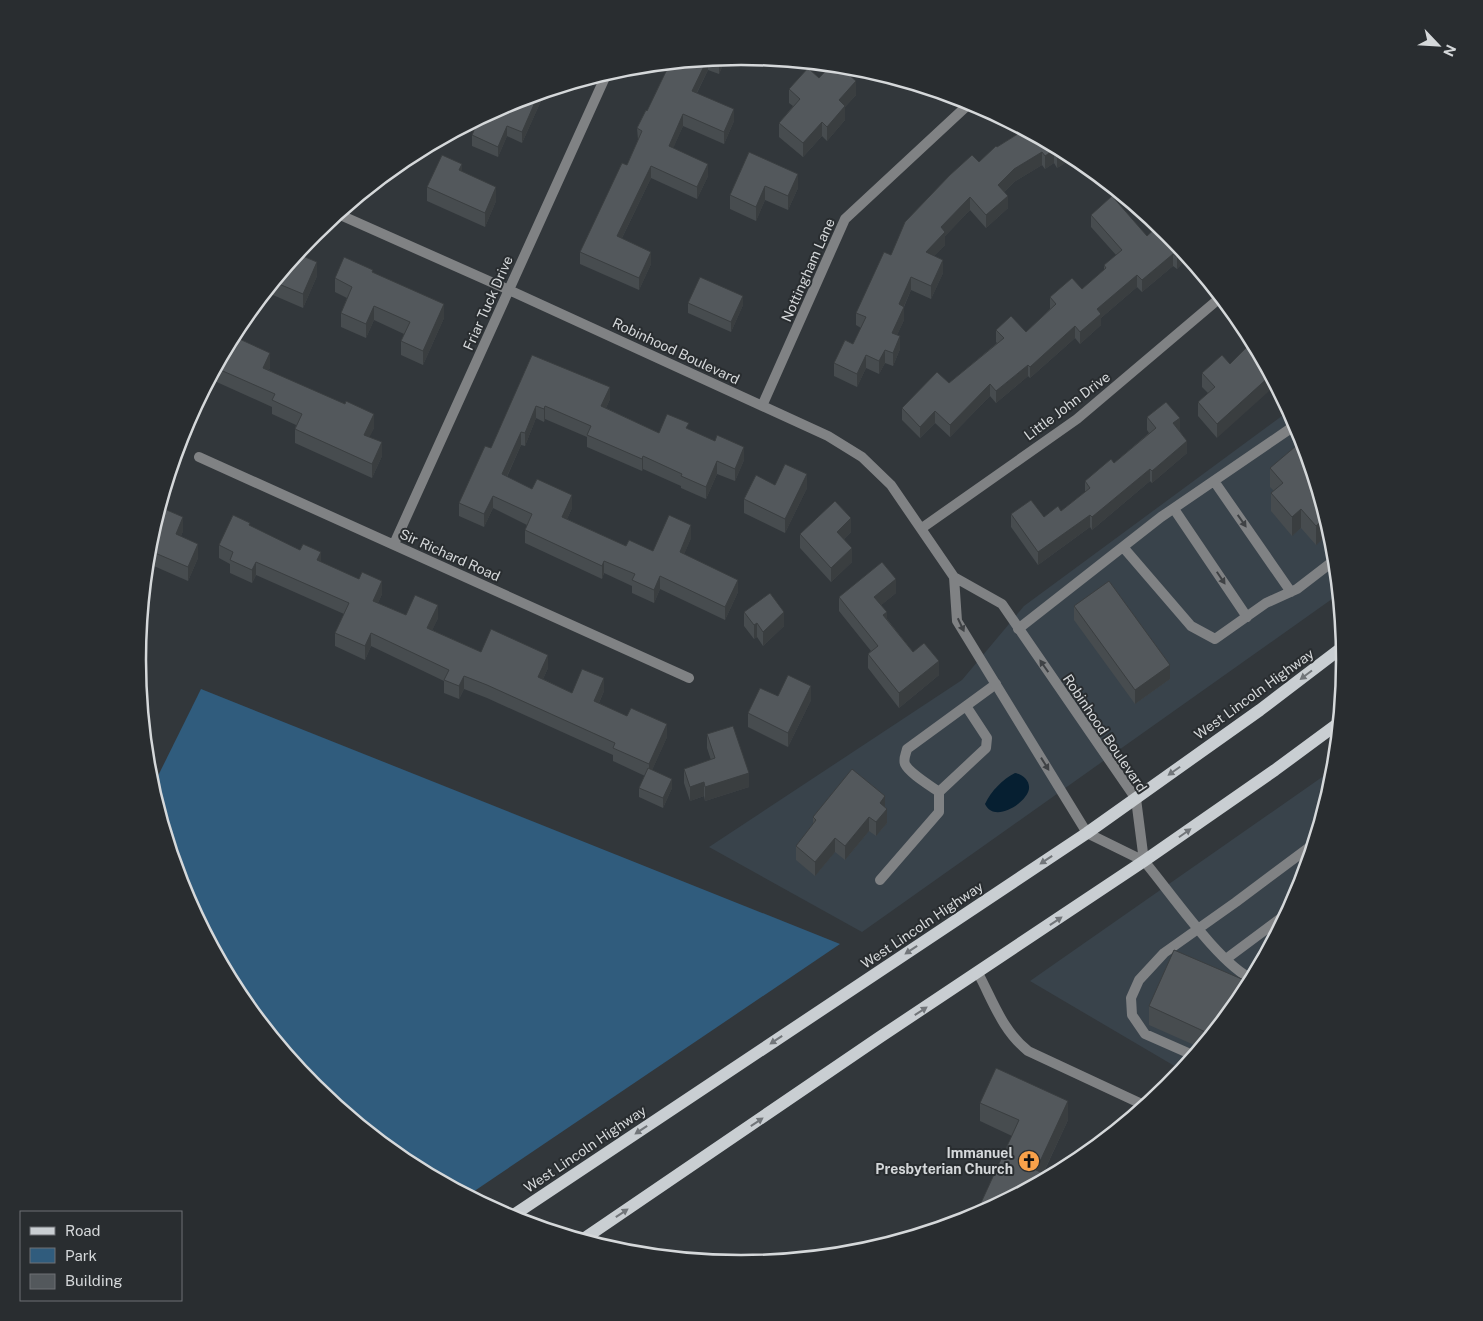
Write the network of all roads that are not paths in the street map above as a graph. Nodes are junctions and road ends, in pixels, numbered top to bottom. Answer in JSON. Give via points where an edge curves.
{"nodes":[{"id":1,"x":603,"y":81,"type":"edge"},
{"id":2,"x":964,"y":108,"type":"edge"},
{"id":3,"x":345,"y":217,"type":"edge"},
{"id":4,"x":509,"y":290,"type":"junction"},
{"id":5,"x":1216,"y":301,"type":"edge"},
{"id":6,"x":762,"y":406,"type":"junction"},
{"id":7,"x":1290,"y":429,"type":"edge"},
{"id":8,"x":199,"y":457,"type":"dead end"},
{"id":9,"x":1214,"y":482,"type":"junction"},
{"id":10,"x":1174,"y":509,"type":"junction"},
{"id":11,"x":922,"y":528,"type":"junction"},
{"id":12,"x":394,"y":544,"type":"junction"},
{"id":13,"x":1123,"y":547,"type":"junction"},
{"id":14,"x":1329,"y":564,"type":"edge"},
{"id":15,"x":954,"y":577,"type":"junction"},
{"id":16,"x":1291,"y":592,"type":"junction"},
{"id":17,"x":1247,"y":617,"type":"junction"},
{"id":18,"x":1018,"y":629,"type":"junction"},
{"id":19,"x":1337,"y":652,"type":"edge"},
{"id":20,"x":689,"y":678,"type":"dead end"},
{"id":21,"x":996,"y":684,"type":"junction"},
{"id":22,"x":966,"y":706,"type":"junction"},
{"id":23,"x":1333,"y":727,"type":"edge"},
{"id":24,"x":939,"y":792,"type":"junction"},
{"id":25,"x":1136,"y":799,"type":"junction"},
{"id":26,"x":1087,"y":833,"type":"junction"},
{"id":27,"x":1306,"y":849,"type":"edge"},
{"id":28,"x":1144,"y":860,"type":"junction"},
{"id":29,"x":880,"y":880,"type":"dead end"},
{"id":30,"x":1278,"y":921,"type":"edge"},
{"id":31,"x":1199,"y":928,"type":"junction"},
{"id":32,"x":1226,"y":959,"type":"junction"},
{"id":33,"x":978,"y":973,"type":"junction"},
{"id":34,"x":1247,"y":975,"type":"edge"},
{"id":35,"x":1189,"y":1053,"type":"edge"},
{"id":36,"x":1140,"y":1103,"type":"edge"},
{"id":37,"x":518,"y":1212,"type":"edge"},
{"id":38,"x":588,"y":1236,"type":"edge"}],
"edges":[{"from":1,"to":4,"type":"street","name":"Friar Tuck Drive"},
{"from":2,"to":6,"type":"street","name":"Nottingham Lane","via":[[845,220]]},
{"from":3,"to":4,"type":"street","name":"Robinhood Boulevard"},
{"from":4,"to":6,"type":"street","name":"Robinhood Boulevard"},
{"from":4,"to":12,"type":"street","name":"Friar Tuck Drive"},
{"from":5,"to":11,"type":"street","name":"Little John Drive","via":[[1077,419]]},
{"from":6,"to":11,"type":"street","name":"Robinhood Boulevard","via":[[828,436],[862,457],[891,485]]},
{"from":7,"to":9,"type":"street"},
{"from":8,"to":12,"type":"street","name":"Sir Richard Road"},
{"from":9,"to":10,"type":"street"},
{"from":9,"to":16,"type":"street","one_way":true},
{"from":10,"to":13,"type":"street"},
{"from":10,"to":17,"type":"street","one_way":true},
{"from":11,"to":15,"type":"street","name":"Robinhood Boulevard"},
{"from":12,"to":20,"type":"street","name":"Sir Richard Road"},
{"from":13,"to":17,"type":"street","via":[[1199,631],[1215,639]]},
{"from":13,"to":18,"type":"street"},
{"from":14,"to":16,"type":"street"},
{"from":15,"to":18,"type":"street","name":"Robinhood Boulevard","via":[[1002,604]]},
{"from":15,"to":21,"type":"street","name":"Robinhood Boulevard","one_way":true,"via":[[957,621]]},
{"from":16,"to":17,"type":"street","via":[[1266,603]]},
{"from":25,"to":18,"type":"street","name":"Robinhood Boulevard","one_way":true},
{"from":19,"to":25,"type":"main road","name":"West Lincoln Highway","one_way":true},
{"from":21,"to":22,"type":"street"},
{"from":21,"to":26,"type":"street","name":"Robinhood Boulevard","one_way":true},
{"from":22,"to":24,"type":"street","via":[[986,738],[986,748]]},
{"from":22,"to":24,"type":"street","via":[[907,749],[905,763],[908,770]]},
{"from":28,"to":23,"type":"main road","one_way":true},
{"from":24,"to":29,"type":"street","via":[[939,812]]},
{"from":25,"to":26,"type":"main road","name":"West Lincoln Highway"},
{"from":25,"to":28,"type":"street","name":"Robinhood Boulevard"},
{"from":26,"to":28,"type":"street"},
{"from":26,"to":37,"type":"main road","name":"West Lincoln Highway","one_way":true},
{"from":27,"to":31,"type":"street"},
{"from":28,"to":31,"type":"street"},
{"from":33,"to":28,"type":"main road","one_way":true},
{"from":30,"to":32,"type":"street"},
{"from":31,"to":32,"type":"street"},
{"from":31,"to":35,"type":"street","via":[[1164,953],[1139,980],[1131,998],[1132,1015],[1145,1034]]},
{"from":32,"to":34,"type":"street"},
{"from":33,"to":36,"type":"street","via":[[1005,1027],[1028,1051]]},
{"from":38,"to":33,"type":"main road","one_way":true}]}
